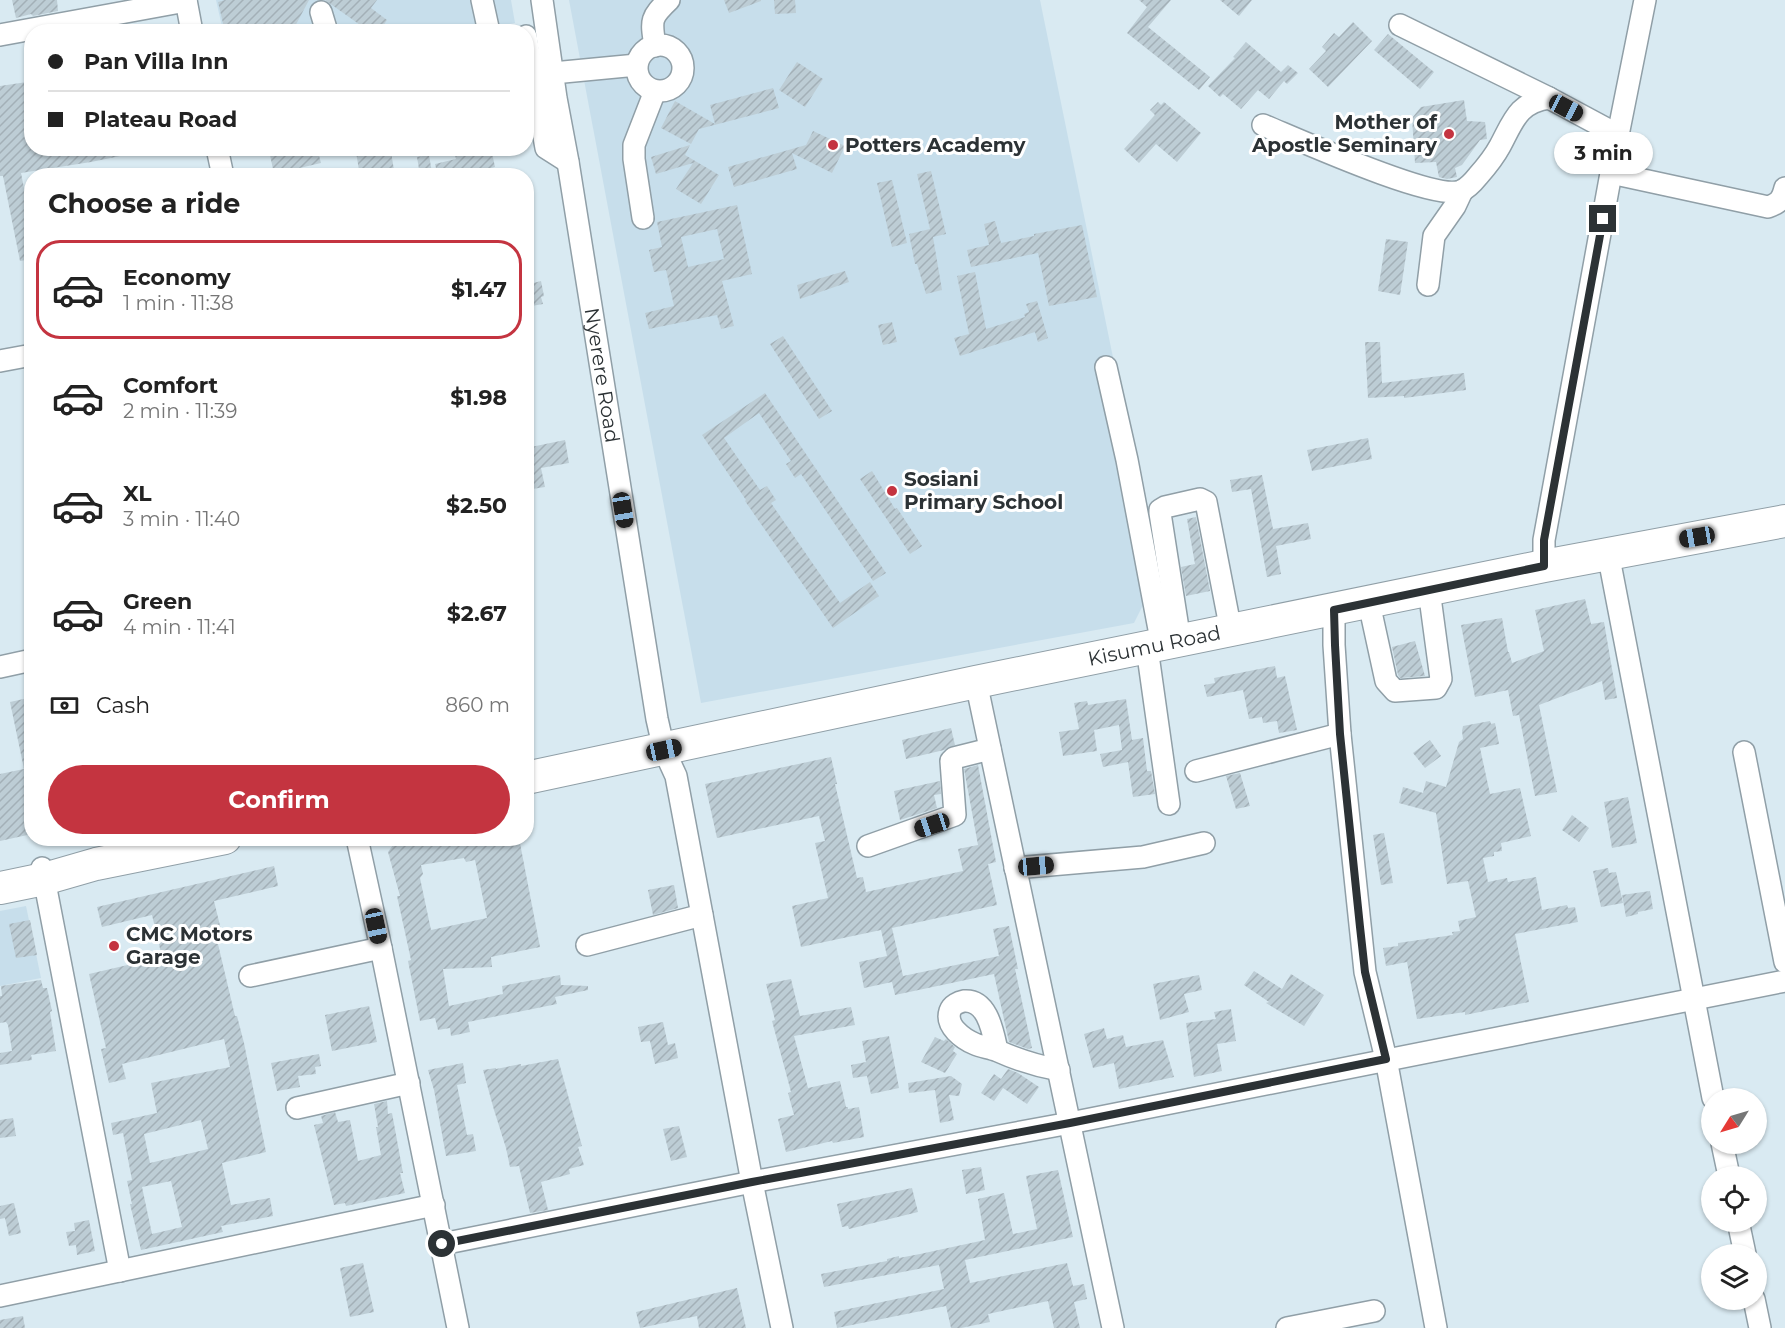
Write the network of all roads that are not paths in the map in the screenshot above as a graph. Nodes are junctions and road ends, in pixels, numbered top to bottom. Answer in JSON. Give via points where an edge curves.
{"nodes":[{"id":1,"x":482,"y":0,"type":"edge"},
{"id":2,"x":542,"y":0,"type":"edge"},
{"id":3,"x":669,"y":0,"type":"edge"},
{"id":4,"x":1645,"y":0,"type":"edge"},
{"id":5,"x":186,"y":1,"type":"edge"},
{"id":6,"x":60,"y":24,"type":"edge"},
{"id":7,"x":190,"y":24,"type":"edge"},
{"id":8,"x":487,"y":24,"type":"edge"},
{"id":9,"x":1400,"y":25,"type":"dead end"},
{"id":10,"x":534,"y":30,"type":"edge"},
{"id":11,"x":24,"y":31,"type":"edge"},
{"id":12,"x":0,"y":35,"type":"edge"},
{"id":13,"x":534,"y":36,"type":"edge"},
{"id":14,"x":534,"y":39,"type":"edge"},
{"id":15,"x":655,"y":46,"type":"junction"},
{"id":16,"x":637,"y":64,"type":"junction"},
{"id":17,"x":553,"y":73,"type":"junction"},
{"id":18,"x":655,"y":91,"type":"junction"},
{"id":19,"x":1549,"y":98,"type":"junction"},
{"id":20,"x":547,"y":100,"type":"junction"},
{"id":21,"x":1263,"y":125,"type":"dead end"},
{"id":22,"x":1618,"y":135,"type":"junction"},
{"id":23,"x":1611,"y":173,"type":"junction"},
{"id":24,"x":1785,"y":188,"type":"edge"},
{"id":25,"x":1462,"y":191,"type":"junction"},
{"id":26,"x":643,"y":218,"type":"dead end"},
{"id":27,"x":1428,"y":285,"type":"dead end"},
{"id":28,"x":24,"y":356,"type":"edge"},
{"id":29,"x":0,"y":361,"type":"edge"},
{"id":30,"x":1106,"y":367,"type":"dead end"},
{"id":31,"x":1785,"y":521,"type":"edge"},
{"id":32,"x":1608,"y":553,"type":"junction"},
{"id":33,"x":1544,"y":566,"type":"junction"},
{"id":34,"x":1429,"y":590,"type":"junction"},
{"id":35,"x":1369,"y":603,"type":"junction"},
{"id":36,"x":1334,"y":610,"type":"junction"},
{"id":37,"x":1231,"y":631,"type":"junction"},
{"id":38,"x":1163,"y":645,"type":"junction"},
{"id":39,"x":24,"y":662,"type":"edge"},
{"id":40,"x":0,"y":667,"type":"edge"},
{"id":41,"x":976,"y":682,"type":"junction"},
{"id":42,"x":1340,"y":734,"type":"junction"},
{"id":43,"x":990,"y":749,"type":"junction"},
{"id":44,"x":664,"y":750,"type":"junction"},
{"id":45,"x":1744,"y":752,"type":"dead end"},
{"id":46,"x":1196,"y":771,"type":"dead end"},
{"id":47,"x":534,"y":776,"type":"edge"},
{"id":48,"x":1168,"y":804,"type":"dead end"},
{"id":49,"x":1204,"y":843,"type":"dead end"},
{"id":50,"x":185,"y":846,"type":"edge"},
{"id":51,"x":359,"y":846,"type":"edge"},
{"id":52,"x":868,"y":846,"type":"dead end"},
{"id":53,"x":1016,"y":868,"type":"junction"},
{"id":54,"x":43,"y":874,"type":"junction"},
{"id":55,"x":0,"y":876,"type":"edge"},
{"id":56,"x":0,"y":888,"type":"edge"},
{"id":57,"x":702,"y":915,"type":"junction"},
{"id":58,"x":587,"y":945,"type":"dead end"},
{"id":59,"x":381,"y":948,"type":"junction"},
{"id":60,"x":1785,"y":962,"type":"edge"},
{"id":61,"x":250,"y":976,"type":"dead end"},
{"id":62,"x":1785,"y":981,"type":"edge"},
{"id":63,"x":1693,"y":999,"type":"junction"},
{"id":64,"x":997,"y":1050,"type":"dead end"},
{"id":65,"x":1386,"y":1059,"type":"junction"},
{"id":66,"x":1059,"y":1070,"type":"junction"},
{"id":67,"x":409,"y":1083,"type":"junction"},
{"id":68,"x":1711,"y":1088,"type":"edge"},
{"id":69,"x":297,"y":1108,"type":"dead end"},
{"id":70,"x":1070,"y":1123,"type":"junction"},
{"id":71,"x":752,"y":1182,"type":"junction"},
{"id":72,"x":434,"y":1205,"type":"junction"},
{"id":73,"x":442,"y":1244,"type":"junction"},
{"id":74,"x":120,"y":1271,"type":"junction"},
{"id":75,"x":0,"y":1296,"type":"edge"},
{"id":76,"x":1756,"y":1310,"type":"edge"},
{"id":77,"x":1374,"y":1311,"type":"dead end"},
{"id":78,"x":458,"y":1328,"type":"edge"},
{"id":79,"x":782,"y":1328,"type":"edge"},
{"id":80,"x":1113,"y":1328,"type":"edge"},
{"id":81,"x":1287,"y":1328,"type":"edge"},
{"id":82,"x":1436,"y":1328,"type":"edge"},
{"id":83,"x":1760,"y":1328,"type":"edge"}],
"edges":[{"from":1,"to":8,"type":"street"},
{"from":2,"to":10,"type":"street","name":"Nyerere Road"},
{"from":3,"to":15,"type":"street","via":[[655,13]]},
{"from":4,"to":22,"type":"street"},
{"from":5,"to":6,"type":"street"},
{"from":5,"to":7,"type":"street"},
{"from":9,"to":19,"type":"street"},
{"from":11,"to":12,"type":"street"},
{"from":13,"to":17,"type":"street","name":"Nyerere Road"},
{"from":14,"to":20,"type":"street"},
{"from":15,"to":16,"type":"street","via":[[643,52]]},
{"from":15,"to":18,"type":"street","via":[[675,50],[683,68],[674,86]]},
{"from":16,"to":17,"type":"street"},
{"from":16,"to":18,"type":"street","via":[[643,84]]},
{"from":17,"to":20,"type":"street","name":"Nyerere Road"},
{"from":18,"to":26,"type":"street","via":[[634,145]]},
{"from":19,"to":22,"type":"street"},
{"from":19,"to":25,"type":"street","via":[[1537,100],[1515,117],[1486,168]]},
{"from":20,"to":44,"type":"street","name":"Nyerere Road","via":[[568,162]]},
{"from":21,"to":25,"type":"street","via":[[1410,184]]},
{"from":22,"to":23,"type":"street"},
{"from":23,"to":24,"type":"street","via":[[1768,207],[1782,199]]},
{"from":23,"to":33,"type":"street","via":[[1544,540]]},
{"from":25,"to":27,"type":"street","via":[[1434,236]]},
{"from":28,"to":29,"type":"street"},
{"from":30,"to":38,"type":"street"},
{"from":31,"to":32,"type":"highway","name":"Kisumu Road"},
{"from":32,"to":33,"type":"highway","name":"Kisumu Road"},
{"from":32,"to":63,"type":"street"},
{"from":33,"to":34,"type":"highway","name":"Kisumu Road"},
{"from":34,"to":35,"type":"highway","name":"Kisumu Road"},
{"from":34,"to":35,"type":"street","via":[[1441,679],[1436,688],[1395,692],[1391,688],[1386,681]]},
{"from":35,"to":36,"type":"highway","name":"Kisumu Road"},
{"from":36,"to":37,"type":"highway","name":"Kisumu Road"},
{"from":36,"to":42,"type":"street"},
{"from":37,"to":38,"type":"highway","name":"Kisumu Road"},
{"from":37,"to":38,"type":"street","via":[[1206,502],[1200,499],[1160,510]]},
{"from":38,"to":41,"type":"highway","name":"Kisumu Road"},
{"from":38,"to":48,"type":"street"},
{"from":39,"to":40,"type":"street"},
{"from":41,"to":43,"type":"street"},
{"from":41,"to":44,"type":"highway","name":"Kisumu Road"},
{"from":42,"to":46,"type":"street"},
{"from":42,"to":65,"type":"street","via":[[1365,972]]},
{"from":43,"to":52,"type":"street","via":[[951,761],[956,815]]},
{"from":43,"to":53,"type":"street"},
{"from":44,"to":47,"type":"highway","name":"Kisumu Road"},
{"from":44,"to":57,"type":"street","name":"Nyerere Road","via":[[676,776]]},
{"from":45,"to":60,"type":"street"},
{"from":49,"to":53,"type":"street","via":[[1143,857]]},
{"from":50,"to":54,"type":"highway"},
{"from":51,"to":59,"type":"street"},
{"from":53,"to":66,"type":"street"},
{"from":54,"to":55,"type":"highway"},
{"from":54,"to":56,"type":"highway"},
{"from":54,"to":74,"type":"street"},
{"from":57,"to":58,"type":"street"},
{"from":57,"to":71,"type":"street","name":"Nyerere Road"},
{"from":59,"to":61,"type":"street"},
{"from":59,"to":67,"type":"street"},
{"from":62,"to":63,"type":"street"},
{"from":63,"to":65,"type":"street"},
{"from":63,"to":68,"type":"street"},
{"from":64,"to":66,"type":"street"},
{"from":65,"to":70,"type":"street"},
{"from":65,"to":82,"type":"street"},
{"from":66,"to":70,"type":"street"},
{"from":67,"to":69,"type":"street"},
{"from":67,"to":72,"type":"street"},
{"from":70,"to":71,"type":"street"},
{"from":70,"to":80,"type":"street"},
{"from":71,"to":73,"type":"street"},
{"from":71,"to":79,"type":"street","name":"Nyerere Road"},
{"from":72,"to":73,"type":"street"},
{"from":72,"to":74,"type":"street"},
{"from":73,"to":78,"type":"street"},
{"from":74,"to":75,"type":"street"},
{"from":76,"to":83,"type":"street"},
{"from":77,"to":81,"type":"street"}]}
